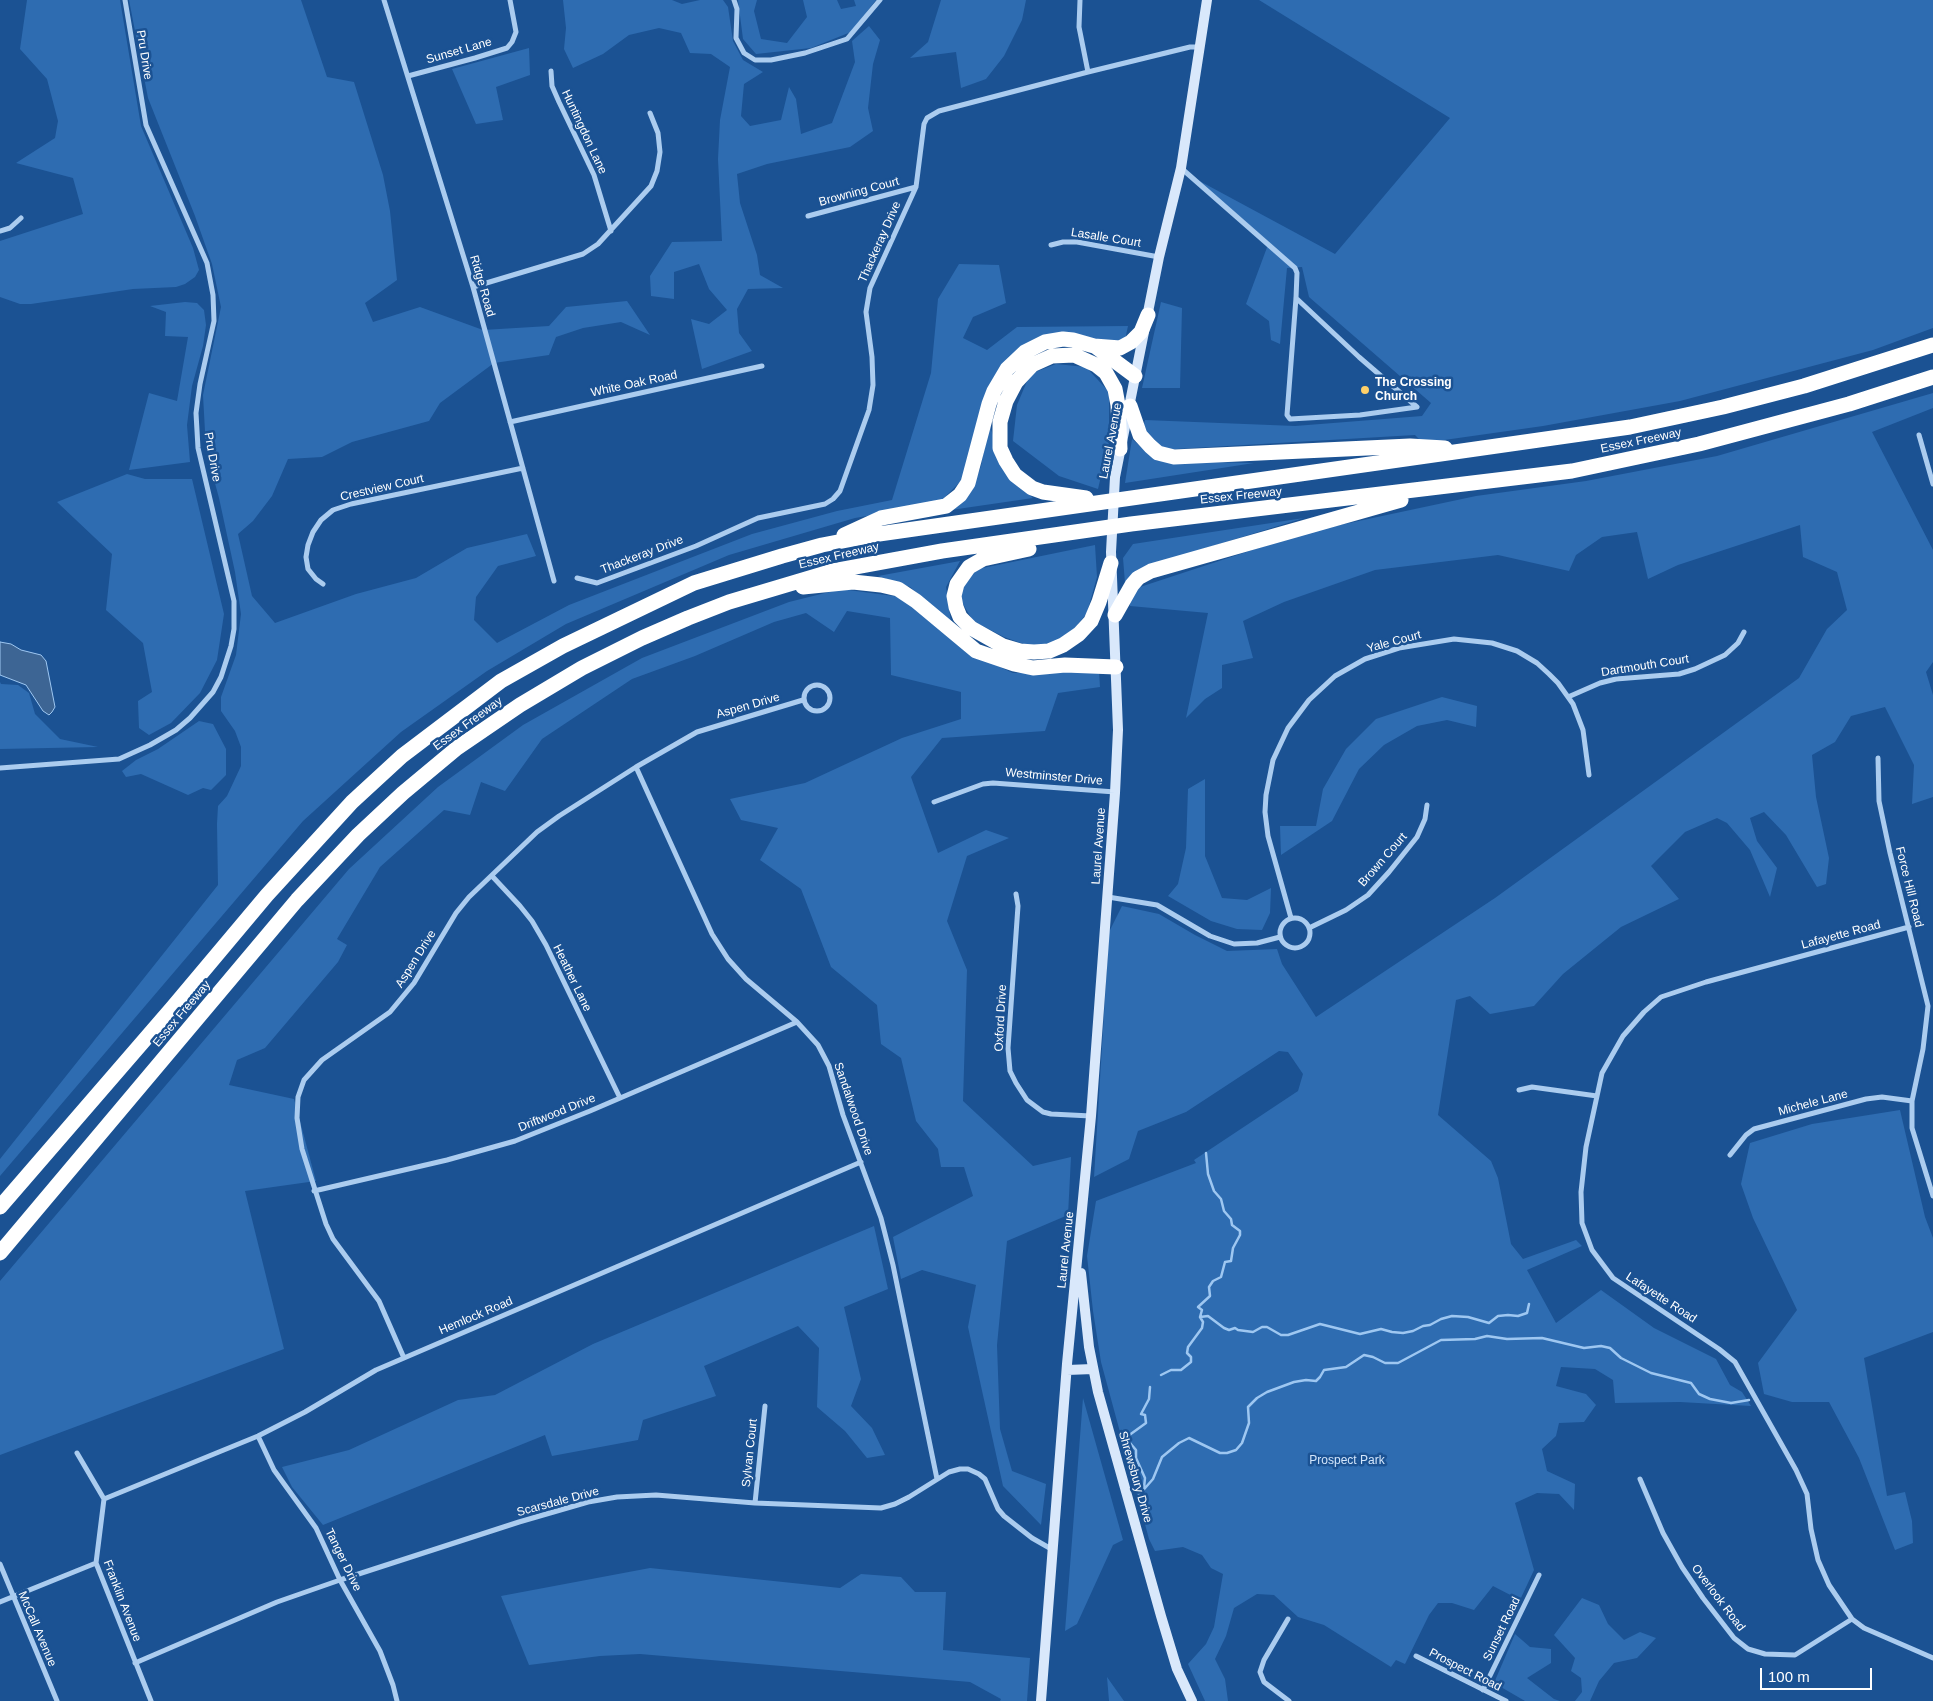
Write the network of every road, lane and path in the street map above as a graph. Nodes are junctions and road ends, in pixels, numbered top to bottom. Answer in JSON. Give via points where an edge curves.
{"nodes":[{"id":1,"x":125,"y":0,"type":"edge"},
{"id":2,"x":384,"y":0,"type":"edge"},
{"id":3,"x":510,"y":0,"type":"edge"},
{"id":4,"x":734,"y":0,"type":"edge"},
{"id":5,"x":880,"y":0,"type":"edge"},
{"id":6,"x":1080,"y":0,"type":"edge"},
{"id":7,"x":1207,"y":0,"type":"edge"},
{"id":8,"x":1200,"y":47,"type":"junction"},
{"id":9,"x":551,"y":71,"type":"dead end"},
{"id":10,"x":1088,"y":72,"type":"junction"},
{"id":11,"x":408,"y":76,"type":"junction"},
{"id":12,"x":650,"y":113,"type":"dead end"},
{"id":13,"x":1180,"y":168,"type":"junction"},
{"id":14,"x":916,"y":187,"type":"junction"},
{"id":15,"x":808,"y":216,"type":"dead end"},
{"id":16,"x":21,"y":218,"type":"dead end"},
{"id":17,"x":0,"y":231,"type":"edge"},
{"id":18,"x":611,"y":231,"type":"junction"},
{"id":19,"x":1050,"y":245,"type":"dead end"},
{"id":20,"x":1159,"y":257,"type":"junction"},
{"id":21,"x":472,"y":287,"type":"junction"},
{"id":22,"x":1296,"y":298,"type":"junction"},
{"id":23,"x":1148,"y":315,"type":"junction"},
{"id":24,"x":1933,"y":345,"type":"edge"},
{"id":25,"x":1094,"y":346,"type":"junction"},
{"id":26,"x":762,"y":366,"type":"dead end"},
{"id":27,"x":1135,"y":376,"type":"junction"},
{"id":28,"x":1933,"y":377,"type":"edge"},
{"id":29,"x":1130,"y":406,"type":"junction"},
{"id":30,"x":510,"y":422,"type":"junction"},
{"id":31,"x":1919,"y":436,"type":"dead end"},
{"id":32,"x":1120,"y":449,"type":"junction"},
{"id":33,"x":1484,"y":449,"type":"junction"},
{"id":34,"x":523,"y":468,"type":"junction"},
{"id":35,"x":1933,"y":484,"type":"edge"},
{"id":36,"x":1449,"y":486,"type":"junction"},
{"id":37,"x":1147,"y":495,"type":"junction"},
{"id":38,"x":1172,"y":519,"type":"junction"},
{"id":39,"x":822,"y":545,"type":"junction"},
{"id":40,"x":1111,"y":558,"type":"junction"},
{"id":41,"x":577,"y":578,"type":"dead end"},
{"id":42,"x":554,"y":580,"type":"dead end"},
{"id":43,"x":323,"y":584,"type":"dead end"},
{"id":44,"x":767,"y":590,"type":"junction"},
{"id":45,"x":1115,"y":614,"type":"junction"},
{"id":46,"x":1744,"y":632,"type":"dead end"},
{"id":47,"x":1116,"y":668,"type":"junction"},
{"id":48,"x":1568,"y":697,"type":"junction"},
{"id":49,"x":804,"y":700,"type":"junction"},
{"id":50,"x":1878,"y":758,"type":"dead end"},
{"id":51,"x":636,"y":767,"type":"junction"},
{"id":52,"x":0,"y":768,"type":"edge"},
{"id":53,"x":1589,"y":775,"type":"dead end"},
{"id":54,"x":1115,"y":792,"type":"junction"},
{"id":55,"x":934,"y":802,"type":"dead end"},
{"id":56,"x":1427,"y":805,"type":"dead end"},
{"id":57,"x":492,"y":876,"type":"junction"},
{"id":58,"x":1016,"y":894,"type":"dead end"},
{"id":59,"x":1108,"y":897,"type":"junction"},
{"id":60,"x":1291,"y":918,"type":"junction"},
{"id":61,"x":1909,"y":927,"type":"junction"},
{"id":62,"x":1309,"y":928,"type":"junction"},
{"id":63,"x":1280,"y":937,"type":"junction"},
{"id":64,"x":797,"y":1022,"type":"junction"},
{"id":65,"x":1519,"y":1090,"type":"dead end"},
{"id":66,"x":1597,"y":1096,"type":"junction"},
{"id":67,"x":620,"y":1098,"type":"junction"},
{"id":68,"x":1912,"y":1101,"type":"junction"},
{"id":69,"x":1091,"y":1116,"type":"junction"},
{"id":70,"x":1730,"y":1155,"type":"dead end"},
{"id":71,"x":861,"y":1162,"type":"junction"},
{"id":72,"x":314,"y":1191,"type":"junction"},
{"id":73,"x":1933,"y":1196,"type":"edge"},
{"id":74,"x":0,"y":1206,"type":"edge"},
{"id":75,"x":0,"y":1253,"type":"edge"},
{"id":76,"x":1079,"y":1254,"type":"junction"},
{"id":77,"x":404,"y":1358,"type":"junction"},
{"id":78,"x":1093,"y":1368,"type":"junction"},
{"id":79,"x":1067,"y":1370,"type":"junction"},
{"id":80,"x":765,"y":1406,"type":"dead end"},
{"id":81,"x":258,"y":1436,"type":"junction"},
{"id":82,"x":77,"y":1453,"type":"dead end"},
{"id":83,"x":937,"y":1479,"type":"junction"},
{"id":84,"x":1640,"y":1479,"type":"dead end"},
{"id":85,"x":104,"y":1499,"type":"junction"},
{"id":86,"x":755,"y":1503,"type":"junction"},
{"id":87,"x":1053,"y":1550,"type":"junction"},
{"id":88,"x":96,"y":1563,"type":"junction"},
{"id":89,"x":0,"y":1564,"type":"edge"},
{"id":90,"x":1539,"y":1575,"type":"dead end"},
{"id":91,"x":340,"y":1580,"type":"junction"},
{"id":92,"x":13,"y":1596,"type":"junction"},
{"id":93,"x":0,"y":1602,"type":"edge"},
{"id":94,"x":1288,"y":1619,"type":"dead end"},
{"id":95,"x":1852,"y":1619,"type":"junction"},
{"id":96,"x":1416,"y":1656,"type":"dead end"},
{"id":97,"x":1933,"y":1658,"type":"edge"},
{"id":98,"x":135,"y":1663,"type":"junction"},
{"id":99,"x":1483,"y":1690,"type":"junction"},
{"id":100,"x":56,"y":1701,"type":"edge"},
{"id":101,"x":151,"y":1701,"type":"edge"},
{"id":102,"x":397,"y":1701,"type":"edge"},
{"id":103,"x":1041,"y":1701,"type":"edge"},
{"id":104,"x":1192,"y":1701,"type":"edge"},
{"id":105,"x":1290,"y":1701,"type":"edge"},
{"id":106,"x":1506,"y":1701,"type":"edge"}],
"edges":[{"from":1,"to":52,"type":"street","name":"Pru Drive","via":[[146,125],[207,264],[213,293],[214,321],[196,413],[198,448],[234,601],[234,629],[231,646],[213,692],[176,730],[119,759]]},
{"from":2,"to":11,"type":"street","name":"Ridge Road"},
{"from":3,"to":11,"type":"street","name":"Sunset Lane","via":[[516,32],[507,48]]},
{"from":4,"to":5,"type":"street","via":[[737,9],[736,38],[744,53],[755,60],[805,53],[847,39]]},
{"from":6,"to":10,"type":"street","via":[[1079,27]]},
{"from":7,"to":8,"type":"main road","name":"Laurel Avenue"},
{"from":8,"to":10,"type":"street","name":"Thackeray Drive"},
{"from":8,"to":13,"type":"main road","name":"Laurel Avenue"},
{"from":9,"to":18,"type":"street","name":"Huntingdon Lane","via":[[552,86],[594,175]]},
{"from":10,"to":14,"type":"street","name":"Thackeray Drive","via":[[932,114],[924,124]]},
{"from":11,"to":21,"type":"street","name":"Ridge Road"},
{"from":12,"to":18,"type":"street","via":[[658,132],[660,152],[657,171],[651,186]]},
{"from":13,"to":20,"type":"main road","name":"Laurel Avenue"},
{"from":13,"to":22,"type":"street","via":[[1295,268]]},
{"from":14,"to":15,"type":"street","name":"Browning Court"},
{"from":14,"to":41,"type":"street","name":"Thackeray Drive","via":[[870,288],[866,312],[873,385],[869,410],[840,491],[825,504],[758,518],[696,546],[598,583]]},
{"from":16,"to":17,"type":"street","via":[[10,228]]},
{"from":18,"to":21,"type":"street","via":[[583,254]]},
{"from":19,"to":20,"type":"street","name":"Lasalle Court","via":[[1078,242]]},
{"from":20,"to":23,"type":"main road","name":"Laurel Avenue"},
{"from":21,"to":30,"type":"street","name":"Ridge Road"},
{"from":22,"to":22,"type":"street","via":[[1287,415],[1290,419],[1360,415],[1417,407]]},
{"from":23,"to":25,"type":"highway","via":[[1141,332],[1126,346]]},
{"from":23,"to":27,"type":"main road","name":"Laurel Avenue"},
{"from":24,"to":33,"type":"highway","name":"Essex Freeway","via":[[1804,386],[1724,407],[1630,427]]},
{"from":25,"to":27,"type":"highway"},
{"from":25,"to":39,"type":"highway","via":[[1072,340],[1045,342],[1024,352],[1007,369],[989,404],[968,483],[960,495],[946,506],[881,518]]},
{"from":26,"to":30,"type":"street","name":"White Oak Road"},
{"from":27,"to":29,"type":"main road","name":"Laurel Avenue"},
{"from":28,"to":36,"type":"highway","name":"Essex Freeway","via":[[1849,404],[1699,444],[1572,471]]},
{"from":29,"to":32,"type":"main road","name":"Laurel Avenue"},
{"from":29,"to":33,"type":"highway","via":[[1140,435],[1158,453],[1174,457],[1410,446]]},
{"from":30,"to":34,"type":"street","name":"Ridge Road"},
{"from":31,"to":35,"type":"street"},
{"from":32,"to":37,"type":"highway","via":[[1115,390],[1101,369],[1082,357],[1059,354],[1032,365],[1006,401],[999,431],[1002,453],[1015,475],[1032,488],[1081,498]]},
{"from":32,"to":40,"type":"main road","name":"Laurel Avenue","via":[[1115,477]]},
{"from":33,"to":37,"type":"highway","name":"Essex Freeway"},
{"from":34,"to":42,"type":"street","name":"Ridge Road"},
{"from":34,"to":43,"type":"street","name":"Crestview Court","via":[[333,510],[313,532],[306,557],[308,569]]},
{"from":36,"to":38,"type":"highway","name":"Essex Freeway"},
{"from":36,"to":45,"type":"highway","via":[[1151,571],[1132,585]]},
{"from":37,"to":39,"type":"highway","name":"Essex Freeway"},
{"from":38,"to":40,"type":"highway","via":[[983,559],[969,567],[957,584],[956,607],[970,628],[1003,646],[1034,652],[1049,651],[1063,645],[1091,621]]},
{"from":38,"to":44,"type":"highway","name":"Essex Freeway","via":[[942,551],[833,571]]},
{"from":39,"to":74,"type":"highway","name":"Essex Freeway","via":[[694,583],[563,646],[501,681],[402,756],[352,802],[267,895]]},
{"from":40,"to":45,"type":"main road","name":"Laurel Avenue"},
{"from":44,"to":47,"type":"highway","via":[[854,582],[881,585],[898,590],[976,651],[993,658],[1032,668]]},
{"from":44,"to":75,"type":"highway","name":"Essex Freeway","via":[[688,618],[582,668],[465,743],[402,793],[297,900]]},
{"from":45,"to":47,"type":"main road","name":"Laurel Avenue"},
{"from":46,"to":48,"type":"street","name":"Dartmouth Court","via":[[1725,655],[1695,669],[1679,674],[1616,679]]},
{"from":47,"to":54,"type":"main road","name":"Laurel Avenue"},
{"from":48,"to":53,"type":"street","name":"Yale Court","via":[[1583,730]]},
{"from":48,"to":60,"type":"street","name":"Yale Court","via":[[1549,674],[1528,658],[1505,646],[1480,640],[1454,640],[1399,648],[1365,659],[1335,676],[1292,721],[1269,777],[1265,812],[1268,836]]},
{"from":49,"to":49,"type":"street","via":[[809,709],[818,712],[828,705],[830,696],[825,687],[816,685],[807,689]]},
{"from":49,"to":51,"type":"street","name":"Aspen Drive","via":[[697,732]]},
{"from":50,"to":61,"type":"street","name":"Force Hill Road","via":[[1879,801]]},
{"from":51,"to":57,"type":"street","name":"Aspen Drive","via":[[537,832]]},
{"from":51,"to":64,"type":"street","name":"Sandalwood Drive","via":[[712,934],[746,979]]},
{"from":54,"to":55,"type":"street","name":"Westminster Drive","via":[[993,783]]},
{"from":54,"to":59,"type":"main road","name":"Laurel Avenue"},
{"from":56,"to":62,"type":"street","name":"Brown Court","via":[[1417,837],[1373,889],[1346,910]]},
{"from":57,"to":67,"type":"street","name":"Heather Lane","via":[[532,921],[546,945]]},
{"from":57,"to":72,"type":"street","name":"Aspen Drive","via":[[456,912],[400,1003],[322,1060],[304,1080],[298,1097],[297,1118]]},
{"from":58,"to":69,"type":"street","name":"Oxford Drive","via":[[1018,906],[1008,1048],[1010,1071],[1027,1100],[1043,1112]]},
{"from":59,"to":63,"type":"street","via":[[1157,905],[1210,936],[1234,944]]},
{"from":59,"to":69,"type":"main road","name":"Laurel Avenue"},
{"from":60,"to":62,"type":"street","via":[[1304,921]]},
{"from":60,"to":63,"type":"street","via":[[1281,926]]},
{"from":61,"to":66,"type":"street","name":"Lafayette Road","via":[[1706,982],[1661,998],[1624,1036],[1602,1073]]},
{"from":61,"to":68,"type":"street","name":"Force Hill Road","via":[[1928,1006]]},
{"from":62,"to":63,"type":"street","via":[[1308,939],[1299,948],[1290,947]]},
{"from":64,"to":67,"type":"street","name":"Driftwood Drive"},
{"from":64,"to":71,"type":"street","name":"Sandalwood Drive","via":[[818,1045],[829,1066]]},
{"from":65,"to":66,"type":"street","via":[[1532,1086]]},
{"from":66,"to":95,"type":"street","name":"Lafayette Road","via":[[1581,1192],[1582,1223],[1592,1250],[1613,1278],[1735,1362],[1807,1494],[1818,1560],[1829,1585]]},
{"from":67,"to":72,"type":"street","name":"Driftwood Drive","via":[[515,1141]]},
{"from":68,"to":70,"type":"street","name":"Michele Lane","via":[[1882,1097],[1866,1099],[1754,1129]]},
{"from":68,"to":73,"type":"street","name":"Force Hill Road","via":[[1912,1128]]},
{"from":69,"to":76,"type":"main road","name":"Laurel Avenue"},
{"from":71,"to":77,"type":"street","name":"Hemlock Road"},
{"from":71,"to":83,"type":"street","name":"Sandalwood Drive","via":[[893,1265]]},
{"from":72,"to":77,"type":"street","name":"Aspen Drive","via":[[333,1239],[379,1301]]},
{"from":76,"to":78,"type":"main road","name":"Shrewsbury Drive"},
{"from":76,"to":79,"type":"main road","name":"Laurel Avenue"},
{"from":77,"to":81,"type":"street","name":"Hemlock Road","via":[[376,1370]]},
{"from":78,"to":79,"type":"main road"},
{"from":78,"to":104,"type":"main road","name":"Shrewsbury Drive","via":[[1161,1616]]},
{"from":79,"to":87,"type":"main road","name":"Laurel Avenue"},
{"from":80,"to":86,"type":"street","name":"Sylvan Court"},
{"from":81,"to":85,"type":"street","name":"Hemlock Road"},
{"from":81,"to":91,"type":"street","name":"Tanger Drive","via":[[274,1470],[316,1528]]},
{"from":82,"to":85,"type":"street"},
{"from":83,"to":86,"type":"street","name":"Scarsdale Drive","via":[[909,1497],[881,1508]]},
{"from":83,"to":87,"type":"street","name":"Scarsdale Drive","via":[[960,1468],[979,1474],[989,1485],[1004,1516]]},
{"from":84,"to":95,"type":"street","name":"Overlook Road","via":[[1663,1533],[1682,1567],[1734,1638],[1748,1649],[1765,1654],[1795,1655]]},
{"from":85,"to":88,"type":"street","name":"Franklin Avenue"},
{"from":86,"to":91,"type":"street","name":"Scarsdale Drive","via":[[656,1495],[588,1502]]},
{"from":87,"to":103,"type":"main road","name":"Laurel Avenue"},
{"from":88,"to":92,"type":"street"},
{"from":88,"to":98,"type":"street","name":"Franklin Avenue"},
{"from":89,"to":92,"type":"street","name":"McCall Avenue"},
{"from":90,"to":99,"type":"street","name":"Sunset Road"},
{"from":91,"to":98,"type":"street","name":"Scarsdale Drive","via":[[277,1602]]},
{"from":91,"to":102,"type":"street","name":"Tanger Drive","via":[[380,1651]]},
{"from":92,"to":93,"type":"street"},
{"from":92,"to":100,"type":"street","name":"McCall Avenue"},
{"from":94,"to":105,"type":"street","via":[[1260,1672],[1264,1682]]},
{"from":95,"to":97,"type":"street","name":"Lafayette Road","via":[[1864,1628]]},
{"from":96,"to":99,"type":"street","name":"Prospect Road"},
{"from":98,"to":101,"type":"street","name":"Franklin Avenue"},
{"from":99,"to":106,"type":"street","name":"Prospect Road"}]}
